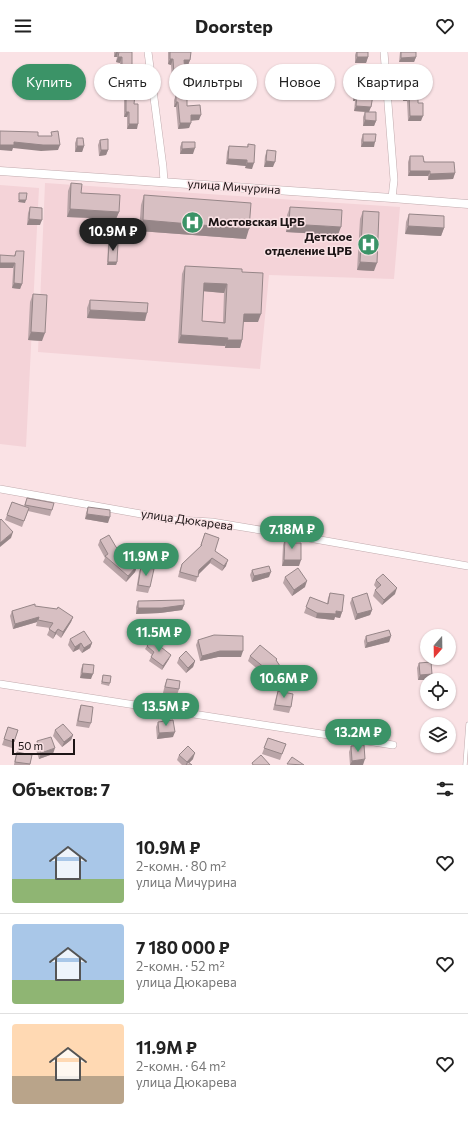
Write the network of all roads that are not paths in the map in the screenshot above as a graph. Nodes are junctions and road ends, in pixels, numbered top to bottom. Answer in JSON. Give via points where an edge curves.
{"nodes":[{"id":1,"x":148,"y":52,"type":"edge"},
{"id":2,"x":384,"y":52,"type":"edge"},
{"id":3,"x":0,"y":171,"type":"edge"},
{"id":4,"x":164,"y":182,"type":"junction"},
{"id":5,"x":392,"y":198,"type":"junction"},
{"id":6,"x":468,"y":204,"type":"edge"},
{"id":7,"x":0,"y":489,"type":"edge"},
{"id":8,"x":468,"y":566,"type":"edge"},
{"id":9,"x":0,"y":684,"type":"edge"},
{"id":10,"x":468,"y":724,"type":"edge"},
{"id":11,"x":393,"y":745,"type":"dead end"},
{"id":12,"x":465,"y":765,"type":"edge"}],
"edges":[{"from":1,"to":4,"type":"street"},
{"from":2,"to":5,"type":"street","via":[[394,180]]},
{"from":3,"to":4,"type":"street","name":"улица Мичурина"},
{"from":4,"to":5,"type":"street","name":"улица Мичурина"},
{"from":5,"to":6,"type":"street","name":"улица Мичурина"},
{"from":7,"to":8,"type":"street","name":"улица Дюкарева","via":[[175,520],[212,522]]},
{"from":9,"to":11,"type":"street"},
{"from":10,"to":12,"type":"lane"}]}
